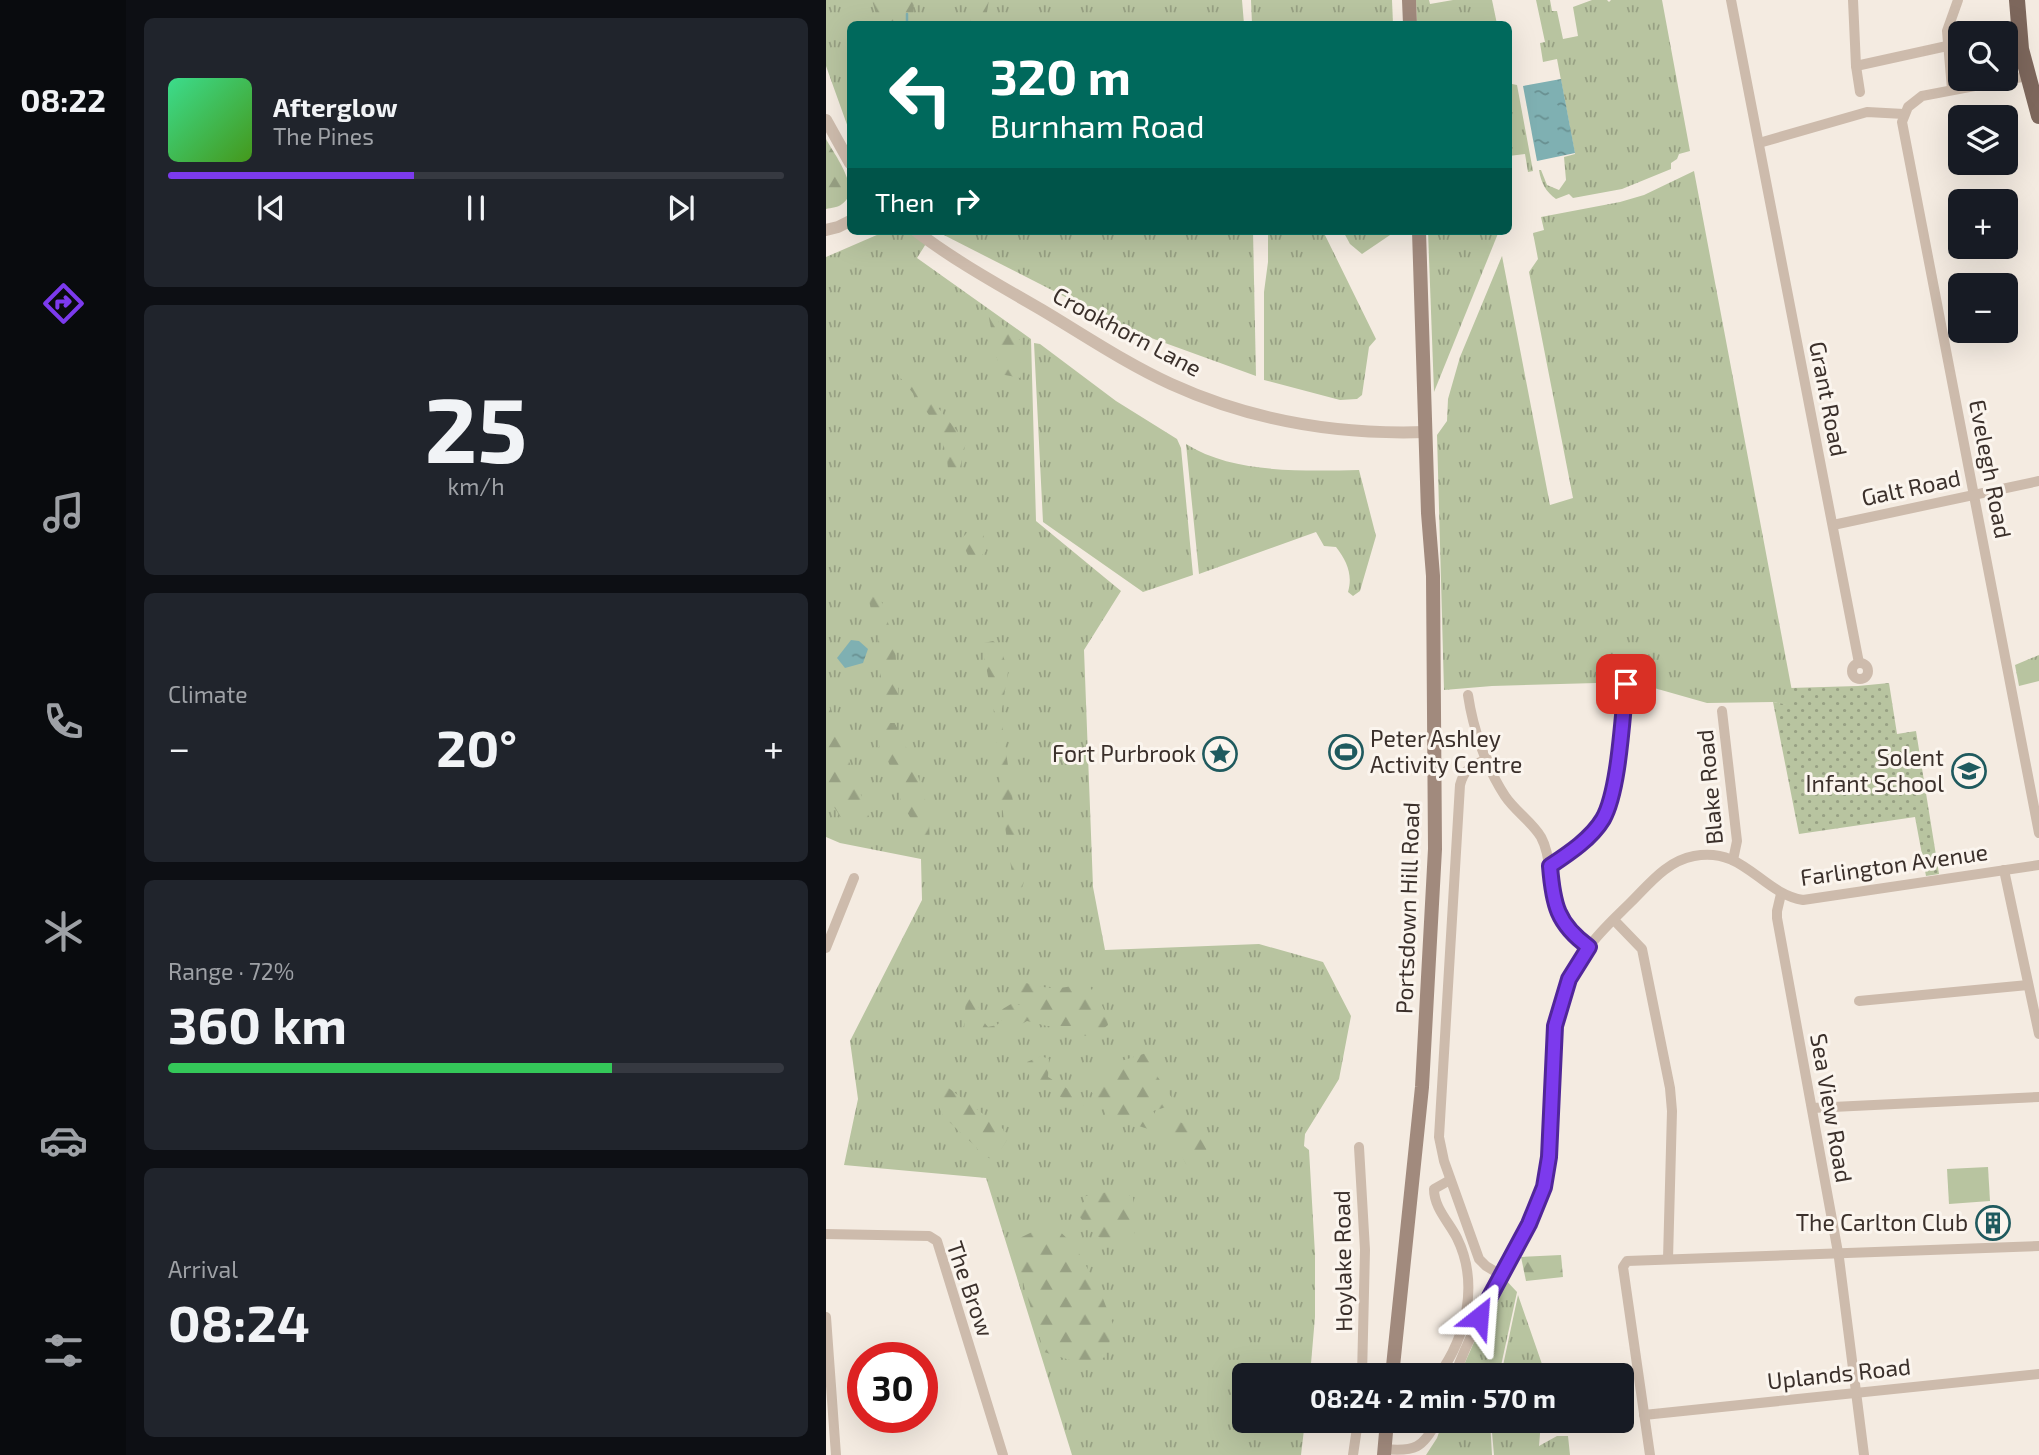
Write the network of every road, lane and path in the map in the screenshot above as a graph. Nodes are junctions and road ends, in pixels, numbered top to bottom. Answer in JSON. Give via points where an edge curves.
{"nodes":[{"id":1,"x":1409,"y":0,"type":"edge"},
{"id":2,"x":1731,"y":0,"type":"edge"},
{"id":3,"x":1853,"y":0,"type":"edge"},
{"id":4,"x":1958,"y":0,"type":"edge"},
{"id":5,"x":2017,"y":0,"type":"edge"},
{"id":6,"x":1410,"y":21,"type":"edge"},
{"id":7,"x":1947,"y":46,"type":"junction"},
{"id":8,"x":1948,"y":55,"type":"edge"},
{"id":9,"x":1856,"y":66,"type":"junction"},
{"id":10,"x":2027,"y":76,"type":"junction"},
{"id":11,"x":2018,"y":78,"type":"edge"},
{"id":12,"x":1948,"y":90,"type":"edge"},
{"id":13,"x":1860,"y":92,"type":"dead end"},
{"id":14,"x":1904,"y":114,"type":"junction"},
{"id":15,"x":2039,"y":116,"type":"edge"},
{"id":16,"x":826,"y":120,"type":"edge"},
{"id":17,"x":1759,"y":143,"type":"junction"},
{"id":18,"x":847,"y":158,"type":"edge"},
{"id":19,"x":847,"y":222,"type":"edge"},
{"id":20,"x":826,"y":230,"type":"edge"},
{"id":21,"x":922,"y":235,"type":"edge"},
{"id":22,"x":1419,"y":235,"type":"edge"},
{"id":23,"x":1426,"y":432,"type":"junction"},
{"id":24,"x":2039,"y":481,"type":"edge"},
{"id":25,"x":1976,"y":495,"type":"junction"},
{"id":26,"x":1833,"y":524,"type":"junction"},
{"id":27,"x":1859,"y":663,"type":"dead end"},
{"id":28,"x":1614,"y":693,"type":"dead end"},
{"id":29,"x":1468,"y":695,"type":"dead end"},
{"id":30,"x":1722,"y":711,"type":"dead end"},
{"id":31,"x":1487,"y":759,"type":"junction"},
{"id":32,"x":2039,"y":833,"type":"edge"},
{"id":33,"x":1733,"y":860,"type":"junction"},
{"id":34,"x":2039,"y":865,"type":"edge"},
{"id":35,"x":1550,"y":866,"type":"junction"},
{"id":36,"x":2004,"y":870,"type":"junction"},
{"id":37,"x":854,"y":878,"type":"dead end"},
{"id":38,"x":1781,"y":894,"type":"junction"},
{"id":39,"x":1614,"y":920,"type":"junction"},
{"id":40,"x":1589,"y":947,"type":"junction"},
{"id":41,"x":826,"y":948,"type":"edge"},
{"id":42,"x":2028,"y":985,"type":"junction"},
{"id":43,"x":1859,"y":1001,"type":"dead end"},
{"id":44,"x":2039,"y":1034,"type":"edge"},
{"id":45,"x":2039,"y":1097,"type":"edge"},
{"id":46,"x":1812,"y":1108,"type":"junction"},
{"id":47,"x":1359,"y":1147,"type":"dead end"},
{"id":48,"x":1450,"y":1180,"type":"junction"},
{"id":49,"x":826,"y":1234,"type":"edge"},
{"id":50,"x":2039,"y":1246,"type":"edge"},
{"id":51,"x":1838,"y":1254,"type":"junction"},
{"id":52,"x":1668,"y":1259,"type":"junction"},
{"id":53,"x":1501,"y":1275,"type":"junction"},
{"id":54,"x":826,"y":1317,"type":"edge"},
{"id":55,"x":1362,"y":1363,"type":"edge"},
{"id":56,"x":1393,"y":1363,"type":"edge"},
{"id":57,"x":1448,"y":1363,"type":"edge"},
{"id":58,"x":1460,"y":1363,"type":"edge"},
{"id":59,"x":2039,"y":1374,"type":"edge"},
{"id":60,"x":1856,"y":1391,"type":"junction"},
{"id":61,"x":1644,"y":1415,"type":"junction"},
{"id":62,"x":1356,"y":1433,"type":"edge"},
{"id":63,"x":1386,"y":1433,"type":"edge"},
{"id":64,"x":1431,"y":1433,"type":"edge"},
{"id":65,"x":1384,"y":1452,"type":"edge"},
{"id":66,"x":836,"y":1455,"type":"edge"},
{"id":67,"x":1003,"y":1455,"type":"edge"},
{"id":68,"x":1353,"y":1455,"type":"edge"},
{"id":69,"x":1650,"y":1455,"type":"edge"},
{"id":70,"x":1864,"y":1455,"type":"edge"}],
"edges":[{"from":1,"to":6,"type":"main road"},
{"from":2,"to":17,"type":"street","name":"Grant Road"},
{"from":3,"to":9,"type":"street"},
{"from":4,"to":7,"type":"street"},
{"from":5,"to":10,"type":"main road"},
{"from":7,"to":8,"type":"street"},
{"from":7,"to":9,"type":"street"},
{"from":9,"to":13,"type":"street"},
{"from":10,"to":11,"type":"street"},
{"from":10,"to":15,"type":"main road"},
{"from":12,"to":14,"type":"street","via":[[1922,96]]},
{"from":14,"to":17,"type":"street","via":[[1867,112]]},
{"from":14,"to":25,"type":"street","name":"Evelegh Road"},
{"from":16,"to":18,"type":"street"},
{"from":17,"to":26,"type":"street","name":"Grant Road"},
{"from":19,"to":20,"type":"street"},
{"from":21,"to":23,"type":"street","name":"Crookhorn Lane","via":[[1171,384],[1298,425],[1377,433]]},
{"from":22,"to":23,"type":"main road","name":"Portsdown Hill Road"},
{"from":23,"to":56,"type":"main road","name":"Portsdown Hill Road","via":[[1433,576],[1435,849],[1422,1087]]},
{"from":24,"to":25,"type":"street","name":"Galt Road"},
{"from":25,"to":26,"type":"street","name":"Galt Road"},
{"from":25,"to":32,"type":"street","name":"Evelegh Road"},
{"from":26,"to":27,"type":"street","name":"Grant Road"},
{"from":28,"to":35,"type":"street","via":[[1626,690],[1613,786],[1603,819]]},
{"from":29,"to":31,"type":"street","via":[[1471,721]]},
{"from":30,"to":33,"type":"street","name":"Blake Road","via":[[1737,841]]},
{"from":31,"to":35,"type":"street","via":[[1505,796],[1541,837]]},
{"from":31,"to":48,"type":"street","via":[[1468,767],[1460,785],[1440,1137]]},
{"from":33,"to":38,"type":"street","name":"Farlington Avenue"},
{"from":33,"to":39,"type":"street","name":"Farlington Avenue","via":[[1696,855],[1675,862]]},
{"from":34,"to":36,"type":"street","name":"Farlington Avenue"},
{"from":35,"to":40,"type":"street","via":[[1559,917]]},
{"from":36,"to":38,"type":"street","name":"Farlington Avenue","via":[[1816,899]]},
{"from":36,"to":42,"type":"street"},
{"from":37,"to":41,"type":"street"},
{"from":38,"to":46,"type":"street","name":"Sea View Road","via":[[1777,918]]},
{"from":39,"to":40,"type":"street","name":"Farlington Avenue"},
{"from":39,"to":52,"type":"street","via":[[1642,949],[1670,1088]]},
{"from":40,"to":53,"type":"street","name":"Farlington Avenue","via":[[1569,979],[1555,1026],[1544,1187]]},
{"from":42,"to":43,"type":"street"},
{"from":42,"to":44,"type":"street"},
{"from":45,"to":46,"type":"street"},
{"from":46,"to":51,"type":"street","name":"Sea View Road"},
{"from":47,"to":55,"type":"street","name":"Hoylake Road","via":[[1365,1250]]},
{"from":48,"to":53,"type":"street","via":[[1479,1259]]},
{"from":48,"to":57,"type":"street","via":[[1434,1189],[1435,1200],[1463,1251],[1469,1285],[1465,1317]]},
{"from":49,"to":67,"type":"street","name":"The Brow","via":[[929,1236],[937,1241]]},
{"from":50,"to":51,"type":"street"},
{"from":51,"to":52,"type":"street"},
{"from":51,"to":60,"type":"street","name":"Sea View Road"},
{"from":52,"to":61,"type":"street","via":[[1623,1264]]},
{"from":53,"to":58,"type":"street","name":"Farlington Avenue"},
{"from":54,"to":66,"type":"street"},
{"from":59,"to":60,"type":"street","name":"Uplands Road"},
{"from":60,"to":61,"type":"street","name":"Uplands Road"},
{"from":60,"to":70,"type":"street","name":"Sea View Road"},
{"from":61,"to":69,"type":"street"},
{"from":62,"to":68,"type":"street"},
{"from":63,"to":65,"type":"main road"},
{"from":64,"to":65,"type":"street","via":[[1419,1446]]}]}
